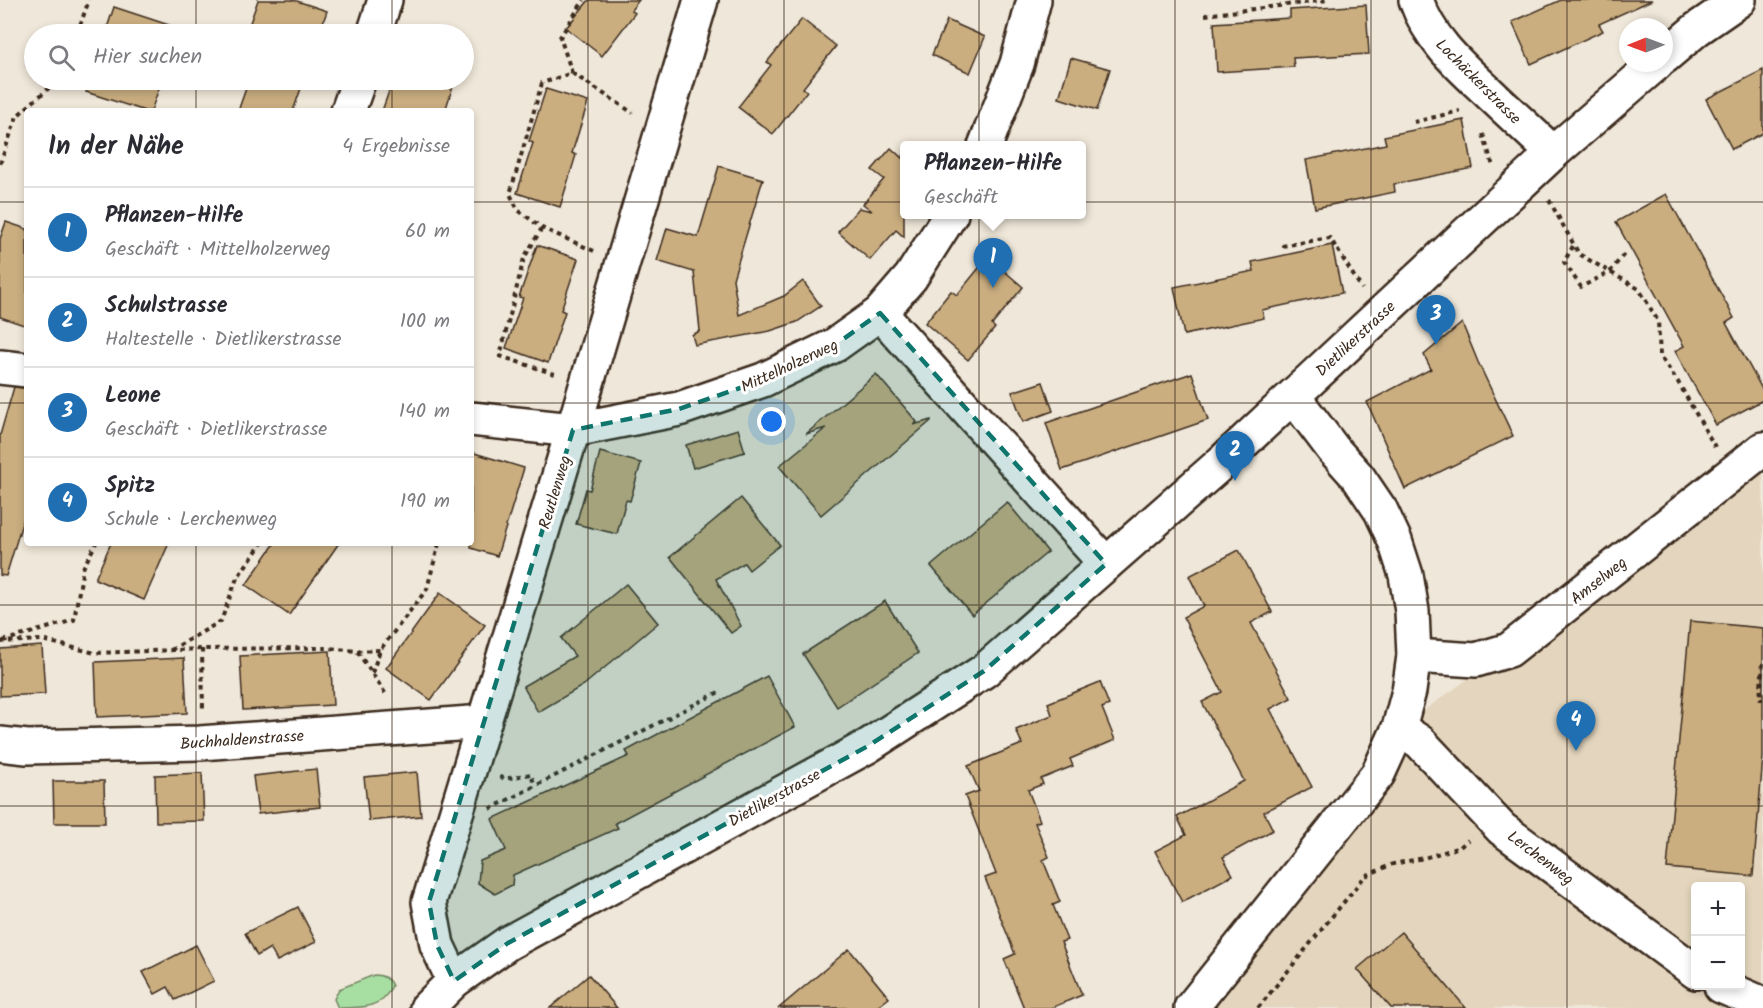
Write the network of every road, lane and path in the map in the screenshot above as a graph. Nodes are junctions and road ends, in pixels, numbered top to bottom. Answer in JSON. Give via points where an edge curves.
{"nodes":[{"id":1,"x":90,"y":0,"type":"edge"},
{"id":2,"x":386,"y":0,"type":"edge"},
{"id":3,"x":584,"y":0,"type":"edge"},
{"id":4,"x":701,"y":0,"type":"edge"},
{"id":5,"x":1034,"y":0,"type":"edge"},
{"id":6,"x":1327,"y":0,"type":"edge"},
{"id":7,"x":1416,"y":0,"type":"edge"},
{"id":8,"x":1739,"y":0,"type":"edge"},
{"id":9,"x":1205,"y":15,"type":"dead end"},
{"id":10,"x":81,"y":24,"type":"edge"},
{"id":11,"x":378,"y":24,"type":"edge"},
{"id":12,"x":1673,"y":49,"type":"edge"},
{"id":13,"x":1647,"y":72,"type":"edge"},
{"id":14,"x":572,"y":73,"type":"junction"},
{"id":15,"x":47,"y":90,"type":"edge"},
{"id":16,"x":355,"y":90,"type":"edge"},
{"id":17,"x":26,"y":108,"type":"edge"},
{"id":18,"x":349,"y":108,"type":"edge"},
{"id":19,"x":24,"y":110,"type":"edge"},
{"id":20,"x":1468,"y":118,"type":"dead end"},
{"id":21,"x":1414,"y":122,"type":"dead end"},
{"id":22,"x":1482,"y":132,"type":"dead end"},
{"id":23,"x":660,"y":136,"type":"junction"},
{"id":24,"x":987,"y":141,"type":"edge"},
{"id":25,"x":1553,"y":153,"type":"junction"},
{"id":26,"x":0,"y":164,"type":"edge"},
{"id":27,"x":1495,"y":172,"type":"dead end"},
{"id":28,"x":1547,"y":197,"type":"dead end"},
{"id":29,"x":948,"y":219,"type":"edge"},
{"id":30,"x":542,"y":228,"type":"junction"},
{"id":31,"x":1573,"y":245,"type":"junction"},
{"id":32,"x":1282,"y":246,"type":"dead end"},
{"id":33,"x":1624,"y":254,"type":"dead end"},
{"id":34,"x":622,"y":263,"type":"junction"},
{"id":35,"x":1610,"y":272,"type":"junction"},
{"id":36,"x":1363,"y":291,"type":"dead end"},
{"id":37,"x":880,"y":313,"type":"junction"},
{"id":38,"x":0,"y":367,"type":"edge"},
{"id":39,"x":24,"y":370,"type":"edge"},
{"id":40,"x":587,"y":384,"type":"junction"},
{"id":41,"x":1293,"y":396,"type":"junction"},
{"id":42,"x":474,"y":419,"type":"edge"},
{"id":43,"x":573,"y":430,"type":"junction"},
{"id":44,"x":1763,"y":449,"type":"edge"},
{"id":45,"x":1730,"y":475,"type":"junction"},
{"id":46,"x":94,"y":546,"type":"edge"},
{"id":47,"x":260,"y":546,"type":"edge"},
{"id":48,"x":438,"y":546,"type":"edge"},
{"id":49,"x":1107,"y":564,"type":"junction"},
{"id":50,"x":0,"y":642,"type":"edge"},
{"id":51,"x":202,"y":649,"type":"junction"},
{"id":52,"x":171,"y":650,"type":"junction"},
{"id":53,"x":380,"y":650,"type":"junction"},
{"id":54,"x":357,"y":651,"type":"junction"},
{"id":55,"x":1414,"y":656,"type":"junction"},
{"id":56,"x":1763,"y":663,"type":"edge"},
{"id":57,"x":372,"y":674,"type":"junction"},
{"id":58,"x":719,"y":692,"type":"dead end"},
{"id":59,"x":1763,"y":699,"type":"edge"},
{"id":60,"x":484,"y":722,"type":"junction"},
{"id":61,"x":409,"y":727,"type":"junction"},
{"id":62,"x":1399,"y":728,"type":"junction"},
{"id":63,"x":192,"y":743,"type":"junction"},
{"id":64,"x":0,"y":744,"type":"edge"},
{"id":65,"x":531,"y":774,"type":"dead end"},
{"id":66,"x":535,"y":786,"type":"junction"},
{"id":67,"x":487,"y":811,"type":"dead end"},
{"id":68,"x":1476,"y":834,"type":"dead end"},
{"id":69,"x":1691,"y":969,"type":"edge"},
{"id":70,"x":454,"y":981,"type":"junction"},
{"id":71,"x":1730,"y":990,"type":"edge"},
{"id":72,"x":1763,"y":1004,"type":"edge"},
{"id":73,"x":427,"y":1008,"type":"edge"},
{"id":74,"x":1191,"y":1008,"type":"edge"},
{"id":75,"x":1258,"y":1008,"type":"edge"}],
"edges":[{"from":1,"to":10,"type":"path"},
{"from":2,"to":11,"type":"street"},
{"from":3,"to":14,"type":"path","via":[[560,37]]},
{"from":4,"to":23,"type":"street","name":"Reutlenweg"},
{"from":5,"to":24,"type":"street","via":[[1017,64]]},
{"from":6,"to":9,"type":"path"},
{"from":7,"to":25,"type":"street","name":"Lochäckerstrasse","via":[[1434,38]]},
{"from":8,"to":12,"type":"street"},
{"from":13,"to":25,"type":"street","name":"Dietlikerstrasse"},
{"from":14,"to":23,"type":"path","via":[[629,109]]},
{"from":14,"to":30,"type":"path","via":[[542,83],[510,194],[518,210]]},
{"from":15,"to":17,"type":"path"},
{"from":16,"to":18,"type":"street"},
{"from":19,"to":26,"type":"path","via":[[17,116]]},
{"from":20,"to":21,"type":"path","via":[[1460,111]]},
{"from":22,"to":27,"type":"path"},
{"from":23,"to":34,"type":"street","name":"Reutlenweg"},
{"from":25,"to":41,"type":"street","name":"Dietlikerstrasse"},
{"from":28,"to":31,"type":"path"},
{"from":29,"to":37,"type":"street","name":"Mittelholzerweg","via":[[911,277]]},
{"from":30,"to":34,"type":"path"},
{"from":30,"to":40,"type":"path","via":[[524,258],[500,356]]},
{"from":31,"to":35,"type":"path","via":[[1579,254]]},
{"from":31,"to":35,"type":"path","via":[[1564,262],[1581,287]]},
{"from":32,"to":36,"type":"path","via":[[1330,238]]},
{"from":33,"to":35,"type":"path"},
{"from":34,"to":40,"type":"street","name":"Reutlenweg"},
{"from":35,"to":45,"type":"path","via":[[1639,289],[1658,321],[1660,356]]},
{"from":37,"to":43,"type":"street","name":"Mittelholzerweg","via":[[835,345],[763,380],[679,409]]},
{"from":37,"to":49,"type":"street"},
{"from":38,"to":39,"type":"street"},
{"from":40,"to":43,"type":"street","name":"Reutlenweg"},
{"from":41,"to":49,"type":"street","name":"Dietlikerstrasse"},
{"from":41,"to":55,"type":"street","via":[[1358,477],[1395,541],[1412,611]]},
{"from":42,"to":43,"type":"street","name":"Mittelholzerweg"},
{"from":43,"to":60,"type":"street","name":"Reutlenweg"},
{"from":44,"to":45,"type":"street","name":"Amselweg"},
{"from":45,"to":55,"type":"street","name":"Amselweg","via":[[1509,650],[1476,660]]},
{"from":46,"to":50,"type":"path","via":[[83,568],[74,620]]},
{"from":47,"to":52,"type":"path","via":[[237,578],[221,621]]},
{"from":48,"to":53,"type":"path","via":[[427,589]]},
{"from":49,"to":70,"type":"street","name":"Dietlikerstrasse","via":[[984,671],[958,688],[867,746],[508,944]]},
{"from":50,"to":52,"type":"path","via":[[42,640],[95,653]]},
{"from":51,"to":52,"type":"path"},
{"from":51,"to":54,"type":"path"},
{"from":51,"to":63,"type":"path","via":[[204,709]]},
{"from":53,"to":54,"type":"path"},
{"from":53,"to":57,"type":"path"},
{"from":54,"to":57,"type":"path"},
{"from":55,"to":62,"type":"street"},
{"from":56,"to":59,"type":"path"},
{"from":57,"to":61,"type":"path"},
{"from":58,"to":66,"type":"path"},
{"from":60,"to":61,"type":"street","name":"Buchhaldenstrasse"},
{"from":60,"to":70,"type":"street","name":"Reutlenweg","via":[[429,902],[437,945]]},
{"from":61,"to":63,"type":"street","name":"Buchhaldenstrasse"},
{"from":62,"to":69,"type":"street","name":"Lerchenweg","via":[[1420,742],[1502,829]]},
{"from":62,"to":74,"type":"street","via":[[1378,774]]},
{"from":63,"to":64,"type":"street","name":"Buchhaldenstrasse","via":[[27,747]]},
{"from":65,"to":66,"type":"path"},
{"from":66,"to":67,"type":"path"},
{"from":68,"to":75,"type":"path","via":[[1460,847],[1393,864],[1365,876]]},
{"from":70,"to":73,"type":"street","name":"Dietlikerstrasse"},
{"from":71,"to":72,"type":"street"}]}
